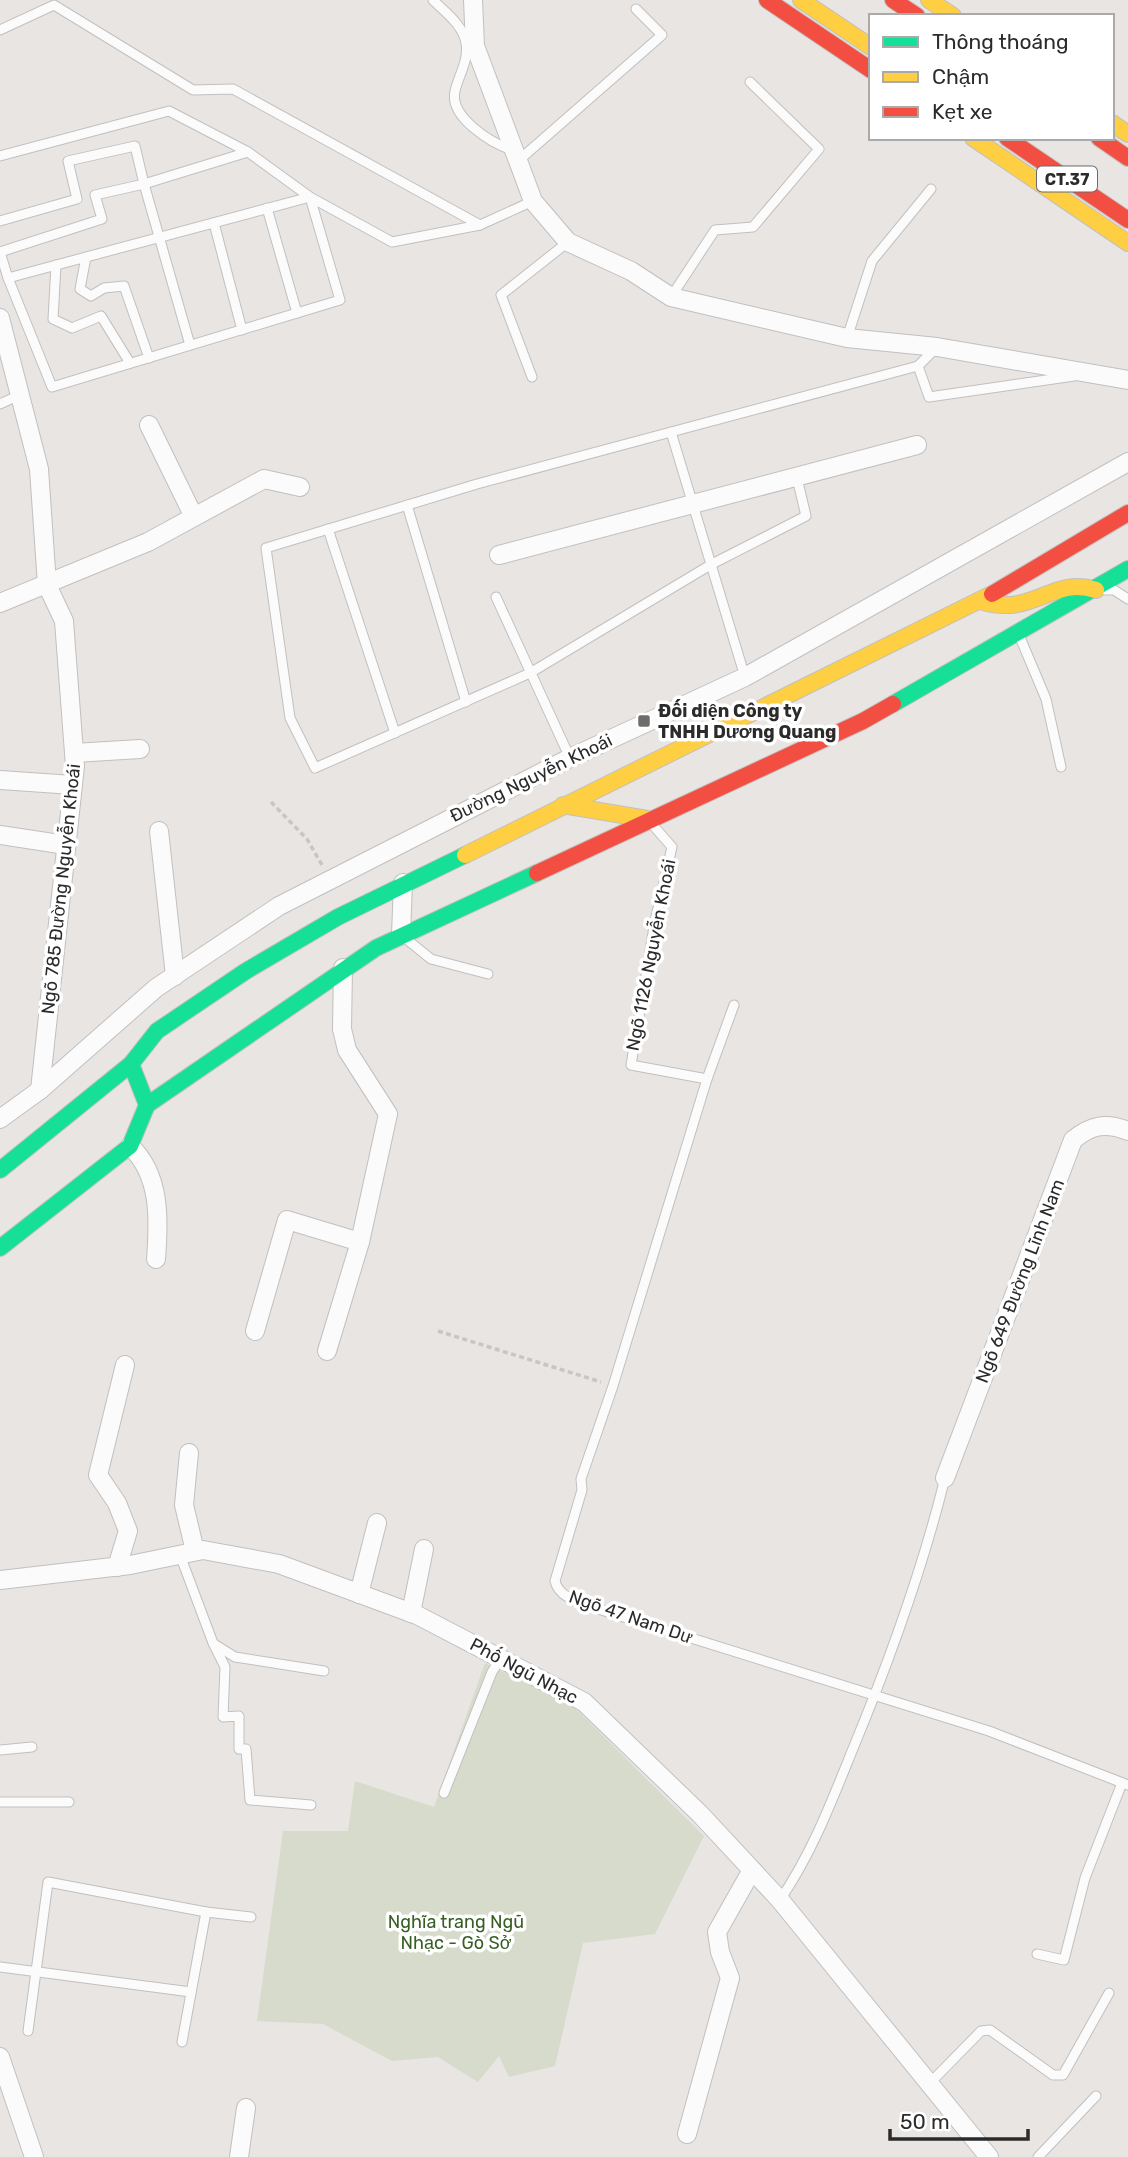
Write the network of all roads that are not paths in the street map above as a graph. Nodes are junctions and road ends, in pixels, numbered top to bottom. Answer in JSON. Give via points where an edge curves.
{"nodes":[{"id":1,"x":433,"y":0,"type":"edge"},
{"id":2,"x":473,"y":0,"type":"edge"},
{"id":3,"x":767,"y":0,"type":"edge"},
{"id":4,"x":801,"y":0,"type":"edge"},
{"id":5,"x":893,"y":0,"type":"edge"},
{"id":6,"x":931,"y":0,"type":"edge"},
{"id":7,"x":636,"y":9,"type":"dead end"},
{"id":8,"x":914,"y":14,"type":"edge"},
{"id":9,"x":951,"y":14,"type":"edge"},
{"id":10,"x":0,"y":30,"type":"edge"},
{"id":11,"x":869,"y":46,"type":"edge"},
{"id":12,"x":869,"y":69,"type":"edge"},
{"id":13,"x":750,"y":82,"type":"dead end"},
{"id":14,"x":976,"y":140,"type":"edge"},
{"id":15,"x":1010,"y":140,"type":"edge"},
{"id":16,"x":1102,"y":140,"type":"edge"},
{"id":17,"x":247,"y":152,"type":"junction"},
{"id":18,"x":0,"y":156,"type":"edge"},
{"id":19,"x":516,"y":156,"type":"junction"},
{"id":20,"x":1128,"y":158,"type":"edge"},
{"id":21,"x":144,"y":184,"type":"junction"},
{"id":22,"x":931,"y":190,"type":"dead end"},
{"id":23,"x":310,"y":197,"type":"junction"},
{"id":24,"x":533,"y":201,"type":"junction"},
{"id":25,"x":267,"y":208,"type":"junction"},
{"id":26,"x":1128,"y":220,"type":"edge"},
{"id":27,"x":0,"y":221,"type":"edge"},
{"id":28,"x":214,"y":223,"type":"junction"},
{"id":29,"x":480,"y":225,"type":"junction"},
{"id":30,"x":158,"y":238,"type":"junction"},
{"id":31,"x":568,"y":242,"type":"junction"},
{"id":32,"x":1128,"y":243,"type":"edge"},
{"id":33,"x":0,"y":252,"type":"edge"},
{"id":34,"x":86,"y":257,"type":"junction"},
{"id":35,"x":56,"y":265,"type":"junction"},
{"id":36,"x":8,"y":278,"type":"junction"},
{"id":37,"x":671,"y":298,"type":"junction"},
{"id":38,"x":297,"y":313,"type":"junction"},
{"id":39,"x":0,"y":318,"type":"edge"},
{"id":40,"x":242,"y":330,"type":"junction"},
{"id":41,"x":847,"y":338,"type":"junction"},
{"id":42,"x":190,"y":345,"type":"junction"},
{"id":43,"x":937,"y":347,"type":"junction"},
{"id":44,"x":149,"y":358,"type":"junction"},
{"id":45,"x":130,"y":363,"type":"junction"},
{"id":46,"x":918,"y":366,"type":"junction"},
{"id":47,"x":1088,"y":374,"type":"junction"},
{"id":48,"x":532,"y":377,"type":"dead end"},
{"id":49,"x":1128,"y":380,"type":"edge"},
{"id":50,"x":20,"y":396,"type":"junction"},
{"id":51,"x":0,"y":404,"type":"edge"},
{"id":52,"x":149,"y":425,"type":"dead end"},
{"id":53,"x":671,"y":432,"type":"junction"},
{"id":54,"x":917,"y":444,"type":"dead end"},
{"id":55,"x":1128,"y":463,"type":"edge"},
{"id":56,"x":797,"y":478,"type":"junction"},
{"id":57,"x":300,"y":487,"type":"dead end"},
{"id":58,"x":693,"y":503,"type":"junction"},
{"id":59,"x":407,"y":505,"type":"junction"},
{"id":60,"x":1128,"y":513,"type":"edge"},
{"id":61,"x":193,"y":515,"type":"junction"},
{"id":62,"x":328,"y":529,"type":"junction"},
{"id":63,"x":499,"y":555,"type":"dead end"},
{"id":64,"x":712,"y":564,"type":"junction"},
{"id":65,"x":1128,"y":569,"type":"edge"},
{"id":66,"x":47,"y":585,"type":"junction"},
{"id":67,"x":1096,"y":590,"type":"junction"},
{"id":68,"x":496,"y":597,"type":"dead end"},
{"id":69,"x":1128,"y":599,"type":"edge"},
{"id":70,"x":981,"y":601,"type":"junction"},
{"id":71,"x":0,"y":603,"type":"edge"},
{"id":72,"x":1019,"y":633,"type":"junction"},
{"id":73,"x":530,"y":673,"type":"junction"},
{"id":74,"x":745,"y":677,"type":"junction"},
{"id":75,"x":466,"y":702,"type":"junction"},
{"id":76,"x":395,"y":733,"type":"junction"},
{"id":77,"x":140,"y":749,"type":"dead end"},
{"id":78,"x":74,"y":753,"type":"junction"},
{"id":79,"x":570,"y":758,"type":"junction"},
{"id":80,"x":1061,"y":767,"type":"dead end"},
{"id":81,"x":0,"y":780,"type":"edge"},
{"id":82,"x":73,"y":786,"type":"junction"},
{"id":83,"x":563,"y":805,"type":"junction"},
{"id":84,"x":647,"y":819,"type":"junction"},
{"id":85,"x":159,"y":831,"type":"dead end"},
{"id":86,"x":0,"y":835,"type":"edge"},
{"id":87,"x":66,"y":845,"type":"junction"},
{"id":88,"x":403,"y":883,"type":"junction"},
{"id":89,"x":401,"y":935,"type":"junction"},
{"id":90,"x":343,"y":968,"type":"junction"},
{"id":91,"x":488,"y":974,"type":"dead end"},
{"id":92,"x":175,"y":976,"type":"junction"},
{"id":93,"x":734,"y":1005,"type":"dead end"},
{"id":94,"x":131,"y":1064,"type":"junction"},
{"id":95,"x":707,"y":1079,"type":"junction"},
{"id":96,"x":40,"y":1090,"type":"junction"},
{"id":97,"x":147,"y":1105,"type":"junction"},
{"id":98,"x":0,"y":1119,"type":"edge"},
{"id":99,"x":1128,"y":1131,"type":"edge"},
{"id":100,"x":130,"y":1146,"type":"junction"},
{"id":101,"x":0,"y":1170,"type":"edge"},
{"id":102,"x":359,"y":1241,"type":"junction"},
{"id":103,"x":0,"y":1248,"type":"edge"},
{"id":104,"x":156,"y":1259,"type":"dead end"},
{"id":105,"x":255,"y":1331,"type":"dead end"},
{"id":106,"x":327,"y":1350,"type":"dead end"},
{"id":107,"x":125,"y":1365,"type":"dead end"},
{"id":108,"x":189,"y":1453,"type":"dead end"},
{"id":109,"x":945,"y":1478,"type":"joint"},
{"id":110,"x":377,"y":1523,"type":"dead end"},
{"id":111,"x":424,"y":1549,"type":"dead end"},
{"id":112,"x":187,"y":1553,"type":"junction"},
{"id":113,"x":117,"y":1567,"type":"junction"},
{"id":114,"x":0,"y":1580,"type":"edge"},
{"id":115,"x":359,"y":1594,"type":"junction"},
{"id":116,"x":411,"y":1613,"type":"junction"},
{"id":117,"x":213,"y":1643,"type":"junction"},
{"id":118,"x":501,"y":1658,"type":"junction"},
{"id":119,"x":324,"y":1671,"type":"dead end"},
{"id":120,"x":874,"y":1697,"type":"junction"},
{"id":121,"x":33,"y":1747,"type":"dead end"},
{"id":122,"x":0,"y":1750,"type":"edge"},
{"id":123,"x":1125,"y":1784,"type":"edge"},
{"id":124,"x":444,"y":1793,"type":"dead end"},
{"id":125,"x":0,"y":1802,"type":"edge"},
{"id":126,"x":69,"y":1802,"type":"dead end"},
{"id":127,"x":311,"y":1805,"type":"dead end"},
{"id":128,"x":752,"y":1870,"type":"junction"},
{"id":129,"x":780,"y":1900,"type":"junction"},
{"id":130,"x":206,"y":1912,"type":"junction"},
{"id":131,"x":251,"y":1917,"type":"dead end"},
{"id":132,"x":1037,"y":1954,"type":"dead end"},
{"id":133,"x":0,"y":1968,"type":"edge"},
{"id":134,"x":35,"y":1973,"type":"junction"},
{"id":135,"x":191,"y":1992,"type":"junction"},
{"id":136,"x":1109,"y":1993,"type":"dead end"},
{"id":137,"x":28,"y":2031,"type":"dead end"},
{"id":138,"x":181,"y":2042,"type":"dead end"},
{"id":139,"x":0,"y":2057,"type":"edge"},
{"id":140,"x":930,"y":2083,"type":"junction"},
{"id":141,"x":1096,"y":2096,"type":"dead end"},
{"id":142,"x":246,"y":2108,"type":"dead end"},
{"id":143,"x":687,"y":2134,"type":"dead end"},
{"id":144,"x":34,"y":2157,"type":"edge"},
{"id":145,"x":239,"y":2157,"type":"edge"},
{"id":146,"x":989,"y":2157,"type":"edge"},
{"id":147,"x":1038,"y":2157,"type":"edge"}],
"edges":[{"from":1,"to":19,"type":"lane","via":[[457,24],[466,42],[467,57],[454,93],[458,110],[493,143]]},
{"from":2,"to":19,"type":"street","via":[[475,46]]},
{"from":3,"to":12,"type":"main road"},
{"from":4,"to":11,"type":"main road"},
{"from":5,"to":8,"type":"main road"},
{"from":6,"to":9,"type":"street"},
{"from":7,"to":19,"type":"lane","via":[[662,34]]},
{"from":10,"to":29,"type":"lane","via":[[54,5],[193,90],[233,89]]},
{"from":13,"to":37,"type":"lane","via":[[819,149],[753,227],[715,230]]},
{"from":14,"to":32,"type":"main road"},
{"from":15,"to":26,"type":"main road","number":"CT.37"},
{"from":16,"to":20,"type":"main road","number":"CT.37"},
{"from":17,"to":18,"type":"lane","via":[[169,110]]},
{"from":17,"to":21,"type":"lane"},
{"from":17,"to":23,"type":"lane"},
{"from":19,"to":24,"type":"street"},
{"from":21,"to":27,"type":"lane","via":[[135,146],[68,161],[77,199]]},
{"from":21,"to":30,"type":"lane"},
{"from":21,"to":33,"type":"lane","via":[[95,195],[102,219]]},
{"from":22,"to":41,"type":"lane","via":[[872,261]]},
{"from":23,"to":25,"type":"lane"},
{"from":23,"to":29,"type":"lane","via":[[392,242]]},
{"from":23,"to":38,"type":"lane","via":[[340,300]]},
{"from":24,"to":29,"type":"lane"},
{"from":24,"to":31,"type":"street"},
{"from":25,"to":28,"type":"lane"},
{"from":25,"to":38,"type":"lane"},
{"from":28,"to":30,"type":"lane"},
{"from":28,"to":40,"type":"lane"},
{"from":30,"to":34,"type":"lane"},
{"from":30,"to":42,"type":"lane"},
{"from":31,"to":37,"type":"street","via":[[631,271]]},
{"from":31,"to":48,"type":"lane","via":[[501,295]]},
{"from":33,"to":36,"type":"lane"},
{"from":34,"to":35,"type":"lane"},
{"from":34,"to":44,"type":"lane","via":[[80,289],[91,296],[104,288],[124,286]]},
{"from":35,"to":36,"type":"lane"},
{"from":35,"to":45,"type":"lane","via":[[53,319],[72,328],[101,316]]},
{"from":36,"to":45,"type":"lane","via":[[52,387]]},
{"from":37,"to":41,"type":"street"},
{"from":38,"to":40,"type":"lane"},
{"from":39,"to":50,"type":"street","name":"Ngõ 785 Đường Nguyễn Khoái"},
{"from":40,"to":42,"type":"lane"},
{"from":41,"to":43,"type":"street"},
{"from":42,"to":44,"type":"lane"},
{"from":43,"to":46,"type":"lane"},
{"from":43,"to":47,"type":"street"},
{"from":44,"to":45,"type":"lane"},
{"from":46,"to":47,"type":"lane","via":[[929,397]]},
{"from":46,"to":53,"type":"lane"},
{"from":47,"to":49,"type":"street"},
{"from":50,"to":51,"type":"lane"},
{"from":50,"to":66,"type":"street","name":"Ngõ 785 Đường Nguyễn Khoái","via":[[38,469]]},
{"from":52,"to":61,"type":"street"},
{"from":53,"to":58,"type":"lane"},
{"from":53,"to":59,"type":"lane"},
{"from":54,"to":56,"type":"street"},
{"from":55,"to":74,"type":"street","name":"Đường Nguyễn Khoái"},
{"from":56,"to":58,"type":"street"},
{"from":56,"to":64,"type":"lane","via":[[807,516]]},
{"from":57,"to":61,"type":"street","via":[[264,479]]},
{"from":58,"to":63,"type":"street"},
{"from":58,"to":64,"type":"lane"},
{"from":59,"to":62,"type":"lane"},
{"from":59,"to":75,"type":"lane"},
{"from":60,"to":70,"type":"main road"},
{"from":61,"to":66,"type":"street","via":[[148,542]]},
{"from":62,"to":76,"type":"lane"},
{"from":62,"to":76,"type":"lane","via":[[266,548],[290,718],[315,768]]},
{"from":64,"to":73,"type":"lane"},
{"from":64,"to":74,"type":"lane"},
{"from":65,"to":67,"type":"main road"},
{"from":66,"to":71,"type":"street"},
{"from":66,"to":78,"type":"street","name":"Ngõ 785 Đường Nguyễn Khoái","via":[[64,621]]},
{"from":67,"to":69,"type":"lane","via":[[1114,590]]},
{"from":67,"to":70,"type":"main road","via":[[1070,585],[1018,607]]},
{"from":67,"to":72,"type":"main road"},
{"from":68,"to":73,"type":"lane"},
{"from":70,"to":83,"type":"main road"},
{"from":72,"to":80,"type":"lane","via":[[1046,699]]},
{"from":72,"to":84,"type":"main road","via":[[863,721]]},
{"from":73,"to":75,"type":"lane"},
{"from":73,"to":79,"type":"lane"},
{"from":74,"to":79,"type":"street","name":"Đường Nguyễn Khoái"},
{"from":75,"to":76,"type":"lane"},
{"from":77,"to":78,"type":"street"},
{"from":78,"to":82,"type":"street","name":"Ngõ 785 Đường Nguyễn Khoái"},
{"from":79,"to":92,"type":"street","name":"Đường Nguyễn Khoái","via":[[330,877]]},
{"from":81,"to":82,"type":"street"},
{"from":82,"to":87,"type":"street","name":"Ngõ 785 Đường Nguyễn Khoái"},
{"from":83,"to":84,"type":"main road"},
{"from":83,"to":88,"type":"main road"},
{"from":84,"to":89,"type":"main road"},
{"from":84,"to":95,"type":"lane","name":"Ngõ 1126 Nguyễn Khoái","via":[[672,847],[631,1065]]},
{"from":85,"to":92,"type":"street"},
{"from":86,"to":87,"type":"street"},
{"from":87,"to":96,"type":"street","name":"Ngõ 785 Đường Nguyễn Khoái"},
{"from":88,"to":89,"type":"street"},
{"from":88,"to":94,"type":"main road","via":[[246,971],[158,1031]]},
{"from":89,"to":90,"type":"main road"},
{"from":89,"to":91,"type":"lane","via":[[431,959]]},
{"from":90,"to":97,"type":"main road"},
{"from":90,"to":102,"type":"street","via":[[342,1030],[348,1050],[388,1114]]},
{"from":92,"to":96,"type":"street","name":"Đường Nguyễn Khoái"},
{"from":93,"to":95,"type":"lane","name":"Ngõ 47 Nam Dư"},
{"from":94,"to":97,"type":"main road"},
{"from":94,"to":101,"type":"main road"},
{"from":95,"to":120,"type":"lane","name":"Ngõ 47 Nam Dư","via":[[581,1479],[582,1490],[555,1581],[562,1595]]},
{"from":96,"to":98,"type":"street","name":"Đường Nguyễn Khoái"},
{"from":97,"to":100,"type":"main road"},
{"from":99,"to":109,"type":"street","name":"Ngõ 649 Đường Lĩnh Nam","via":[[1117,1126],[1091,1127],[1073,1140]]},
{"from":100,"to":103,"type":"main road"},
{"from":100,"to":104,"type":"street","via":[[141,1156],[160,1216]]},
{"from":102,"to":105,"type":"street","via":[[287,1220]]},
{"from":102,"to":106,"type":"street"},
{"from":107,"to":113,"type":"street","via":[[98,1475],[117,1503],[128,1531]]},
{"from":108,"to":112,"type":"street","via":[[184,1505]]},
{"from":109,"to":120,"type":"lane","via":[[929,1543]]},
{"from":110,"to":115,"type":"street"},
{"from":111,"to":116,"type":"street"},
{"from":112,"to":113,"type":"street","name":"Phố Ngũ Nhạc"},
{"from":112,"to":115,"type":"street","name":"Phố Ngũ Nhạc","via":[[203,1550],[279,1564]]},
{"from":112,"to":117,"type":"lane"},
{"from":113,"to":114,"type":"street","name":"Phố Ngũ Nhạc"},
{"from":115,"to":116,"type":"street","name":"Phố Ngũ Nhạc"},
{"from":116,"to":118,"type":"street","name":"Phố Ngũ Nhạc"},
{"from":117,"to":119,"type":"lane","via":[[235,1657]]},
{"from":117,"to":127,"type":"lane","via":[[225,1667],[223,1717],[239,1716],[239,1749],[246,1749],[250,1800]]},
{"from":118,"to":124,"type":"lane"},
{"from":118,"to":128,"type":"street","name":"Phố Ngũ Nhạc","via":[[584,1702]]},
{"from":120,"to":123,"type":"lane","name":"Ngõ 47 Nam Dư","via":[[989,1731]]},
{"from":120,"to":129,"type":"lane","via":[[813,1846]]},
{"from":121,"to":122,"type":"lane"},
{"from":123,"to":132,"type":"lane","via":[[1085,1878],[1064,1960]]},
{"from":125,"to":126,"type":"lane"},
{"from":128,"to":129,"type":"street","name":"Phố Ngũ Nhạc"},
{"from":128,"to":143,"type":"street","via":[[717,1932],[730,1978]]},
{"from":129,"to":140,"type":"street","name":"Phố Ngũ Nhạc"},
{"from":130,"to":131,"type":"lane"},
{"from":130,"to":134,"type":"lane","via":[[48,1881]]},
{"from":130,"to":135,"type":"lane"},
{"from":133,"to":134,"type":"lane"},
{"from":134,"to":135,"type":"lane"},
{"from":134,"to":137,"type":"lane"},
{"from":135,"to":138,"type":"lane"},
{"from":136,"to":140,"type":"lane","via":[[1063,2075],[1054,2075],[990,2030],[981,2031]]},
{"from":139,"to":144,"type":"street"},
{"from":140,"to":146,"type":"street","name":"Phố Ngũ Nhạc"},
{"from":141,"to":147,"type":"lane"},
{"from":142,"to":145,"type":"street"}]}
